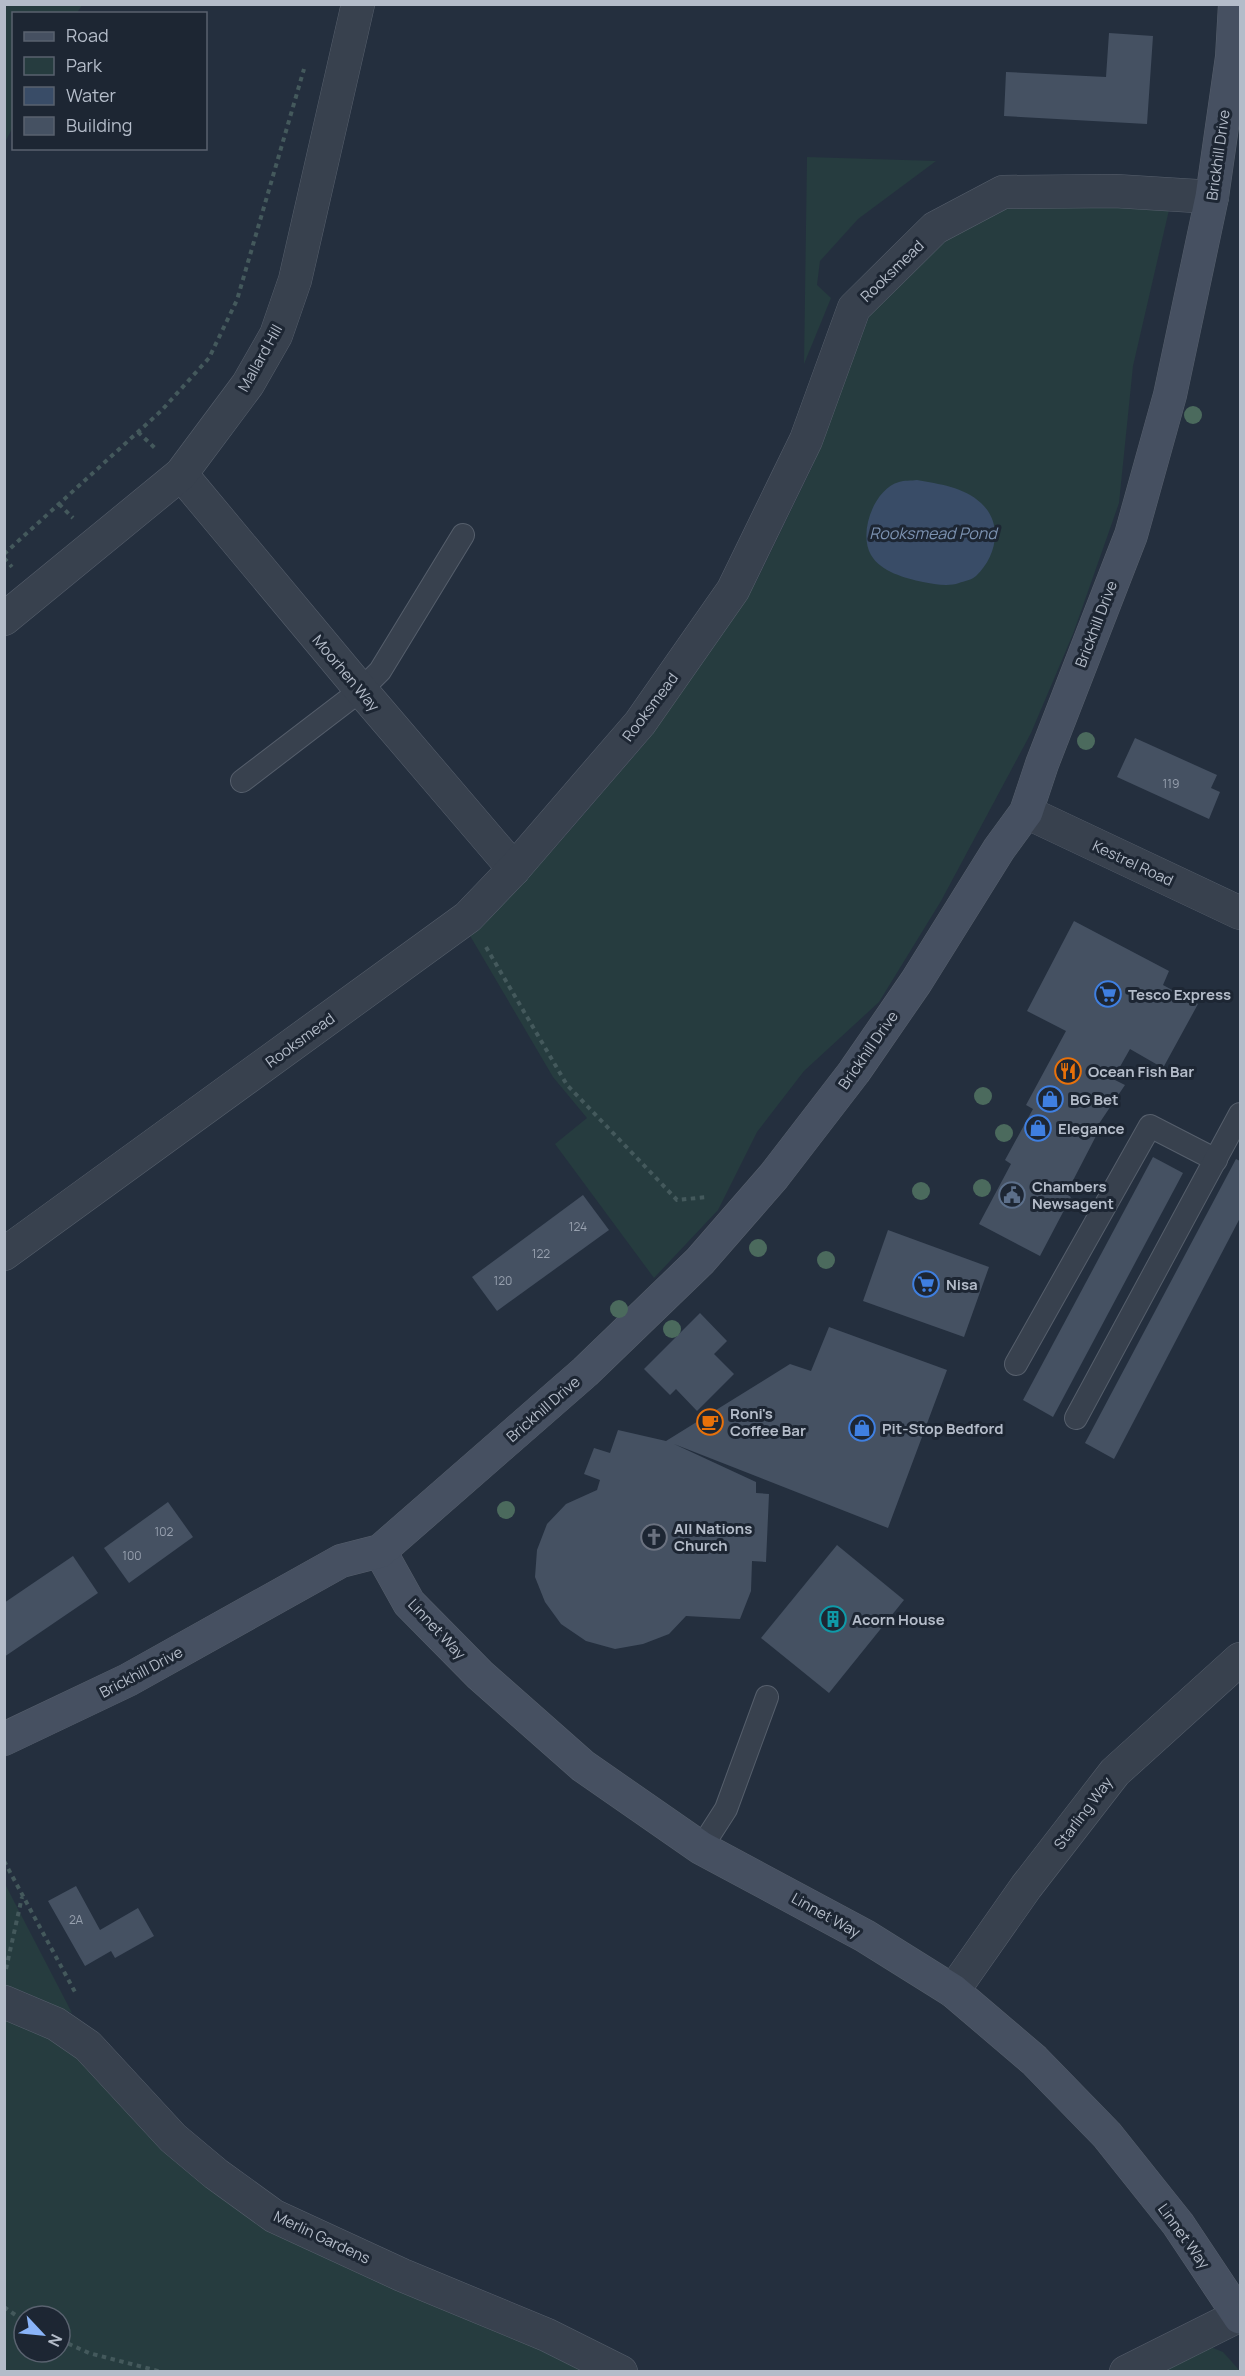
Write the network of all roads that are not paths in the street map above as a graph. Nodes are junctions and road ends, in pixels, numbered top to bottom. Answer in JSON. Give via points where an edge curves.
{"nodes":[{"id":1,"x":358,"y":4,"type":"edge"},
{"id":2,"x":1235,"y":4,"type":"edge"},
{"id":3,"x":1212,"y":197,"type":"junction"},
{"id":4,"x":181,"y":474,"type":"junction"},
{"id":5,"x":463,"y":535,"type":"dead end"},
{"id":6,"x":4,"y":620,"type":"edge"},
{"id":7,"x":361,"y":690,"type":"junction"},
{"id":8,"x":242,"y":781,"type":"dead end"},
{"id":9,"x":1026,"y":812,"type":"junction"},
{"id":10,"x":514,"y":869,"type":"junction"},
{"id":11,"x":1240,"y":913,"type":"edge"},
{"id":12,"x":1240,"y":1114,"type":"edge"},
{"id":13,"x":1216,"y":1160,"type":"junction"},
{"id":14,"x":4,"y":1254,"type":"edge"},
{"id":15,"x":1016,"y":1364,"type":"dead end"},
{"id":16,"x":1076,"y":1418,"type":"dead end"},
{"id":17,"x":380,"y":1551,"type":"junction"},
{"id":18,"x":1240,"y":1659,"type":"edge"},
{"id":19,"x":767,"y":1697,"type":"dead end"},
{"id":20,"x":4,"y":1739,"type":"edge"},
{"id":21,"x":701,"y":1848,"type":"junction"},
{"id":22,"x":953,"y":1991,"type":"junction"},
{"id":23,"x":4,"y":2002,"type":"edge"},
{"id":24,"x":1240,"y":2316,"type":"edge"},
{"id":25,"x":621,"y":2372,"type":"edge"},
{"id":26,"x":1126,"y":2372,"type":"edge"}],
"edges":[{"from":1,"to":4,"type":"street","name":"Mallard Hill","via":[[295,280],[276,335],[248,384]]},
{"from":2,"to":3,"type":"street","name":"Brickhill Drive","via":[[1232,57]]},
{"from":3,"to":9,"type":"street","name":"Brickhill Drive","via":[[1170,395],[1131,535]]},
{"from":3,"to":10,"type":"street","name":"Rooksmead","via":[[1115,191],[1003,192],[935,228],[854,308],[806,440],[733,590],[640,723]]},
{"from":4,"to":6,"type":"street","name":"Mallard Hill"},
{"from":4,"to":7,"type":"street","name":"Moorhen Way"},
{"from":5,"to":7,"type":"lane","via":[[380,671]]},
{"from":7,"to":8,"type":"lane"},
{"from":7,"to":10,"type":"street","name":"Moorhen Way"},
{"from":9,"to":11,"type":"street","name":"Kestrel Road"},
{"from":9,"to":17,"type":"street","name":"Brickhill Drive","via":[[854,1072],[774,1176],[700,1262],[585,1372]]},
{"from":10,"to":14,"type":"street","name":"Rooksmead","via":[[468,917]]},
{"from":12,"to":13,"type":"lane"},
{"from":13,"to":15,"type":"lane","via":[[1150,1126]]},
{"from":13,"to":16,"type":"lane"},
{"from":17,"to":20,"type":"street","name":"Brickhill Drive","via":[[341,1561],[128,1680]]},
{"from":17,"to":21,"type":"street","name":"Linnet Way","via":[[409,1603],[480,1675],[583,1766]]},
{"from":18,"to":22,"type":"street","name":"Starling Way","via":[[1115,1772],[1026,1887]]},
{"from":19,"to":21,"type":"lane","via":[[726,1809]]},
{"from":21,"to":22,"type":"street","name":"Linnet Way","via":[[865,1936]]},
{"from":22,"to":24,"type":"street","name":"Linnet Way","via":[[1034,2060],[1107,2135],[1178,2224]]},
{"from":23,"to":25,"type":"street","name":"Merlin Gardens","via":[[56,2024],[88,2046],[173,2138],[274,2216]]},
{"from":24,"to":26,"type":"street"}]}
